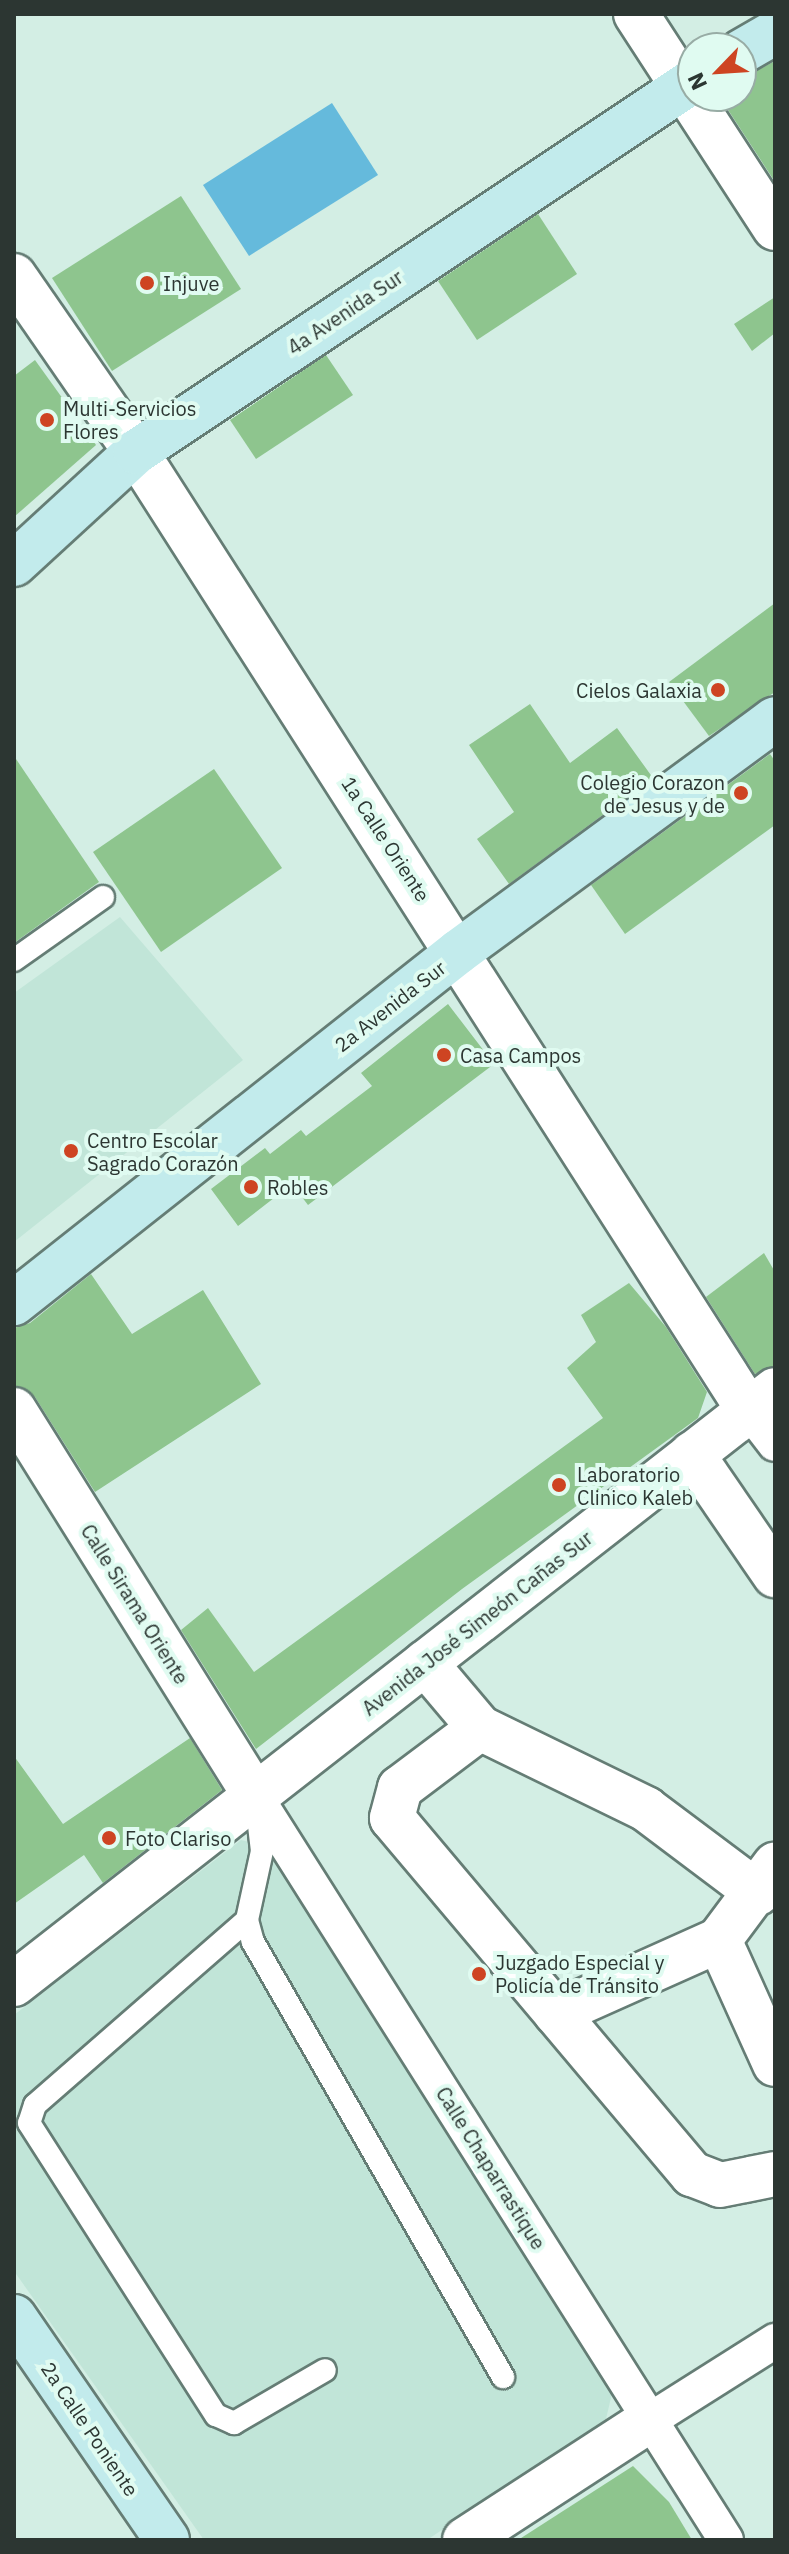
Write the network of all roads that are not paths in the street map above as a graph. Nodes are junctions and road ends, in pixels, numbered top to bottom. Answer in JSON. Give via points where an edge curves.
{"nodes":[{"id":1,"x":636,"y":14,"type":"edge"},
{"id":2,"x":775,"y":32,"type":"edge"},
{"id":3,"x":757,"y":43,"type":"edge"},
{"id":4,"x":677,"y":69,"type":"edge"},
{"id":5,"x":677,"y":91,"type":"edge"},
{"id":6,"x":705,"y":112,"type":"edge"},
{"id":7,"x":775,"y":228,"type":"edge"},
{"id":8,"x":14,"y":276,"type":"edge"},
{"id":9,"x":136,"y":452,"type":"junction"},
{"id":10,"x":14,"y":564,"type":"edge"},
{"id":11,"x":775,"y":719,"type":"edge"},
{"id":12,"x":103,"y":897,"type":"dead end"},
{"id":13,"x":458,"y":952,"type":"junction"},
{"id":14,"x":14,"y":960,"type":"edge"},
{"id":15,"x":14,"y":1303,"type":"edge"},
{"id":16,"x":761,"y":1400,"type":"edge"},
{"id":17,"x":14,"y":1410,"type":"edge"},
{"id":18,"x":775,"y":1444,"type":"edge"},
{"id":19,"x":692,"y":1454,"type":"junction"},
{"id":20,"x":775,"y":1575,"type":"edge"},
{"id":21,"x":425,"y":1663,"type":"junction"},
{"id":22,"x":480,"y":1728,"type":"junction"},
{"id":23,"x":256,"y":1797,"type":"junction"},
{"id":24,"x":766,"y":1879,"type":"edge"},
{"id":25,"x":247,"y":1920,"type":"junction"},
{"id":26,"x":719,"y":1940,"type":"junction"},
{"id":27,"x":14,"y":1984,"type":"edge"},
{"id":28,"x":556,"y":2013,"type":"junction"},
{"id":29,"x":775,"y":2064,"type":"edge"},
{"id":30,"x":775,"y":2174,"type":"edge"},
{"id":31,"x":14,"y":2317,"type":"edge"},
{"id":32,"x":775,"y":2341,"type":"edge"},
{"id":33,"x":325,"y":2370,"type":"dead end"},
{"id":34,"x":503,"y":2377,"type":"dead end"},
{"id":35,"x":650,"y":2420,"type":"junction"},
{"id":36,"x":167,"y":2540,"type":"edge"},
{"id":37,"x":465,"y":2540,"type":"edge"},
{"id":38,"x":726,"y":2540,"type":"edge"}],
"edges":[{"from":1,"to":4,"type":"street"},
{"from":2,"to":3,"type":"main road"},
{"from":5,"to":9,"type":"main road","name":"4a Avenida Sur"},
{"from":6,"to":7,"type":"street"},
{"from":8,"to":9,"type":"street","name":"1a Calle Oriente"},
{"from":9,"to":10,"type":"main road","name":"4a Avenida Sur"},
{"from":9,"to":13,"type":"street","name":"1a Calle Oriente"},
{"from":11,"to":13,"type":"main road","name":"2a Avenida Sur"},
{"from":12,"to":14,"type":"lane"},
{"from":13,"to":15,"type":"main road","name":"2a Avenida Sur"},
{"from":13,"to":16,"type":"street","name":"1a Calle Oriente"},
{"from":16,"to":18,"type":"street"},
{"from":16,"to":19,"type":"street","name":"Avenida José Simeón Cañas Sur"},
{"from":17,"to":23,"type":"street","name":"Calle Sirama Oriente"},
{"from":19,"to":20,"type":"street"},
{"from":19,"to":21,"type":"street","name":"Avenida José Simeón Cañas Sur"},
{"from":21,"to":22,"type":"street"},
{"from":21,"to":23,"type":"street","name":"Avenida José Simeón Cañas Sur"},
{"from":22,"to":24,"type":"street","via":[[646,1809]]},
{"from":22,"to":28,"type":"street","via":[[400,1788],[392,1818]]},
{"from":23,"to":25,"type":"lane","via":[[262,1851]]},
{"from":23,"to":27,"type":"street","name":"Avenida José Simeón Cañas Sur"},
{"from":23,"to":35,"type":"street","name":"Calle Chaparrastique"},
{"from":24,"to":26,"type":"street"},
{"from":25,"to":33,"type":"lane","via":[[35,2105],[29,2123],[216,2415],[234,2423]]},
{"from":25,"to":34,"type":"lane","via":[[253,1942]]},
{"from":26,"to":28,"type":"street"},
{"from":26,"to":29,"type":"street"},
{"from":28,"to":30,"type":"street","via":[[692,2174],[720,2185]]},
{"from":31,"to":36,"type":"main road","name":"2a Calle Poniente"},
{"from":32,"to":35,"type":"street"},
{"from":35,"to":37,"type":"street"},
{"from":35,"to":38,"type":"street","name":"Calle Chaparrastique"}]}
